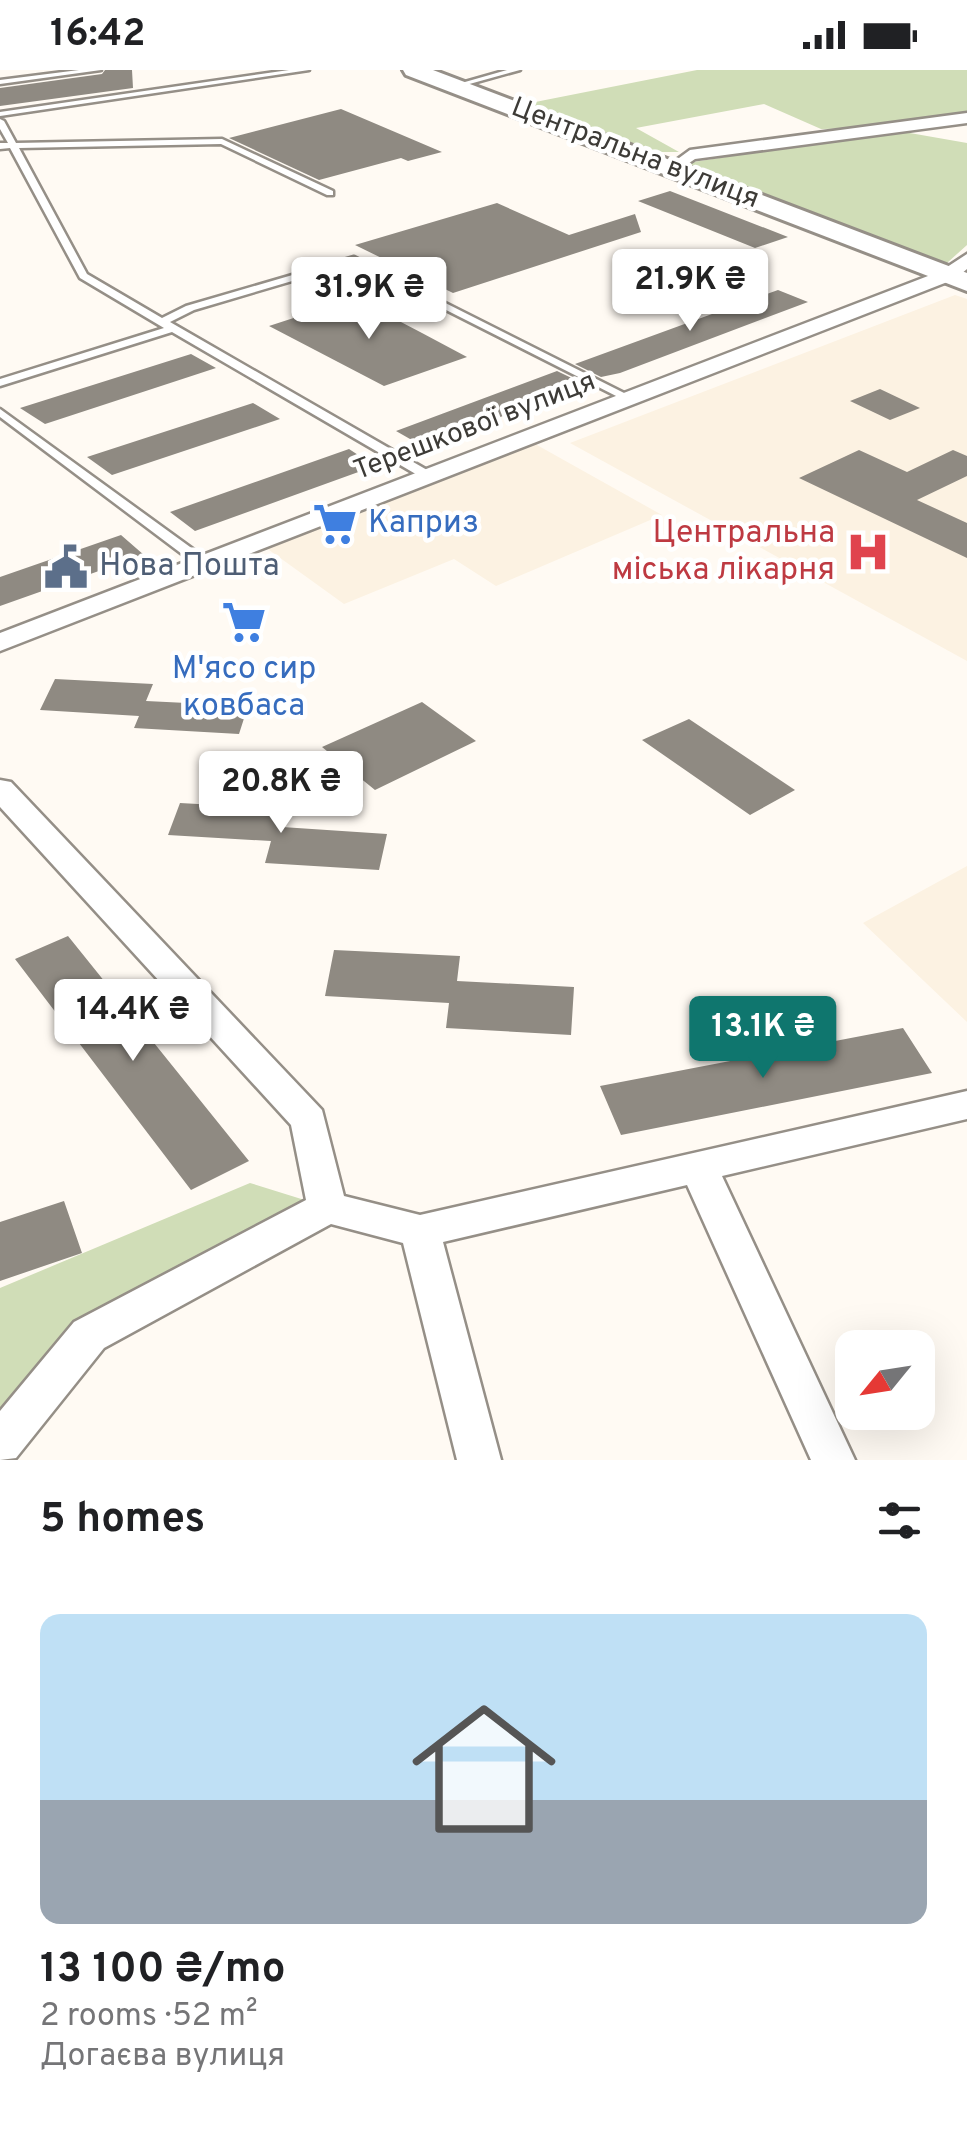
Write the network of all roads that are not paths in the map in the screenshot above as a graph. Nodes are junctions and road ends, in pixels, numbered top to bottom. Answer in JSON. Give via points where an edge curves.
{"nodes":[{"id":1,"x":97,"y":70,"type":"edge"},
{"id":2,"x":305,"y":70,"type":"edge"},
{"id":3,"x":414,"y":70,"type":"edge"},
{"id":4,"x":516,"y":70,"type":"edge"},
{"id":5,"x":0,"y":82,"type":"edge"},
{"id":6,"x":455,"y":86,"type":"junction"},
{"id":7,"x":0,"y":114,"type":"edge"},
{"id":8,"x":967,"y":118,"type":"edge"},
{"id":9,"x":0,"y":122,"type":"edge"},
{"id":10,"x":12,"y":145,"type":"junction"},
{"id":11,"x":0,"y":146,"type":"edge"},
{"id":12,"x":673,"y":169,"type":"junction"},
{"id":13,"x":330,"y":193,"type":"dead end"},
{"id":14,"x":961,"y":273,"type":"edge"},
{"id":15,"x":166,"y":326,"type":"junction"},
{"id":16,"x":0,"y":383,"type":"edge"},
{"id":17,"x":630,"y":400,"type":"junction"},
{"id":18,"x":0,"y":412,"type":"edge"},
{"id":19,"x":430,"y":478,"type":"junction"},
{"id":20,"x":203,"y":563,"type":"junction"},
{"id":21,"x":0,"y":643,"type":"edge"},
{"id":22,"x":0,"y":790,"type":"edge"},
{"id":23,"x":967,"y":1105,"type":"edge"},
{"id":24,"x":698,"y":1167,"type":"junction"},
{"id":25,"x":326,"y":1206,"type":"junction"},
{"id":26,"x":420,"y":1231,"type":"junction"},
{"id":27,"x":0,"y":1444,"type":"edge"},
{"id":28,"x":479,"y":1460,"type":"edge"},
{"id":29,"x":833,"y":1460,"type":"edge"}],
"edges":[{"from":1,"to":5,"type":"lane"},
{"from":2,"to":7,"type":"lane"},
{"from":3,"to":6,"type":"main road","name":"Центральна вулиця"},
{"from":4,"to":6,"type":"lane"},
{"from":6,"to":12,"type":"main road","name":"Центральна вулиця"},
{"from":8,"to":12,"type":"street","via":[[690,155]]},
{"from":9,"to":10,"type":"lane"},
{"from":10,"to":11,"type":"lane"},
{"from":10,"to":13,"type":"lane","via":[[222,141]]},
{"from":10,"to":15,"type":"lane","via":[[83,276]]},
{"from":12,"to":14,"type":"main road","name":"Центральна вулиця"},
{"from":14,"to":17,"type":"street","name":"Терешкової вулиця"},
{"from":15,"to":16,"type":"lane"},
{"from":15,"to":17,"type":"lane","via":[[190,308],[354,260]]},
{"from":15,"to":19,"type":"lane"},
{"from":17,"to":19,"type":"street","name":"Терешкової вулиця"},
{"from":18,"to":20,"type":"lane"},
{"from":19,"to":20,"type":"street","name":"Терешкової вулиця"},
{"from":20,"to":21,"type":"street","name":"Терешкової вулиця"},
{"from":22,"to":25,"type":"street","via":[[310,1120]]},
{"from":23,"to":24,"type":"street"},
{"from":24,"to":26,"type":"street"},
{"from":24,"to":29,"type":"street"},
{"from":25,"to":26,"type":"street"},
{"from":25,"to":27,"type":"street","via":[[89,1335]]},
{"from":26,"to":28,"type":"street"}]}
